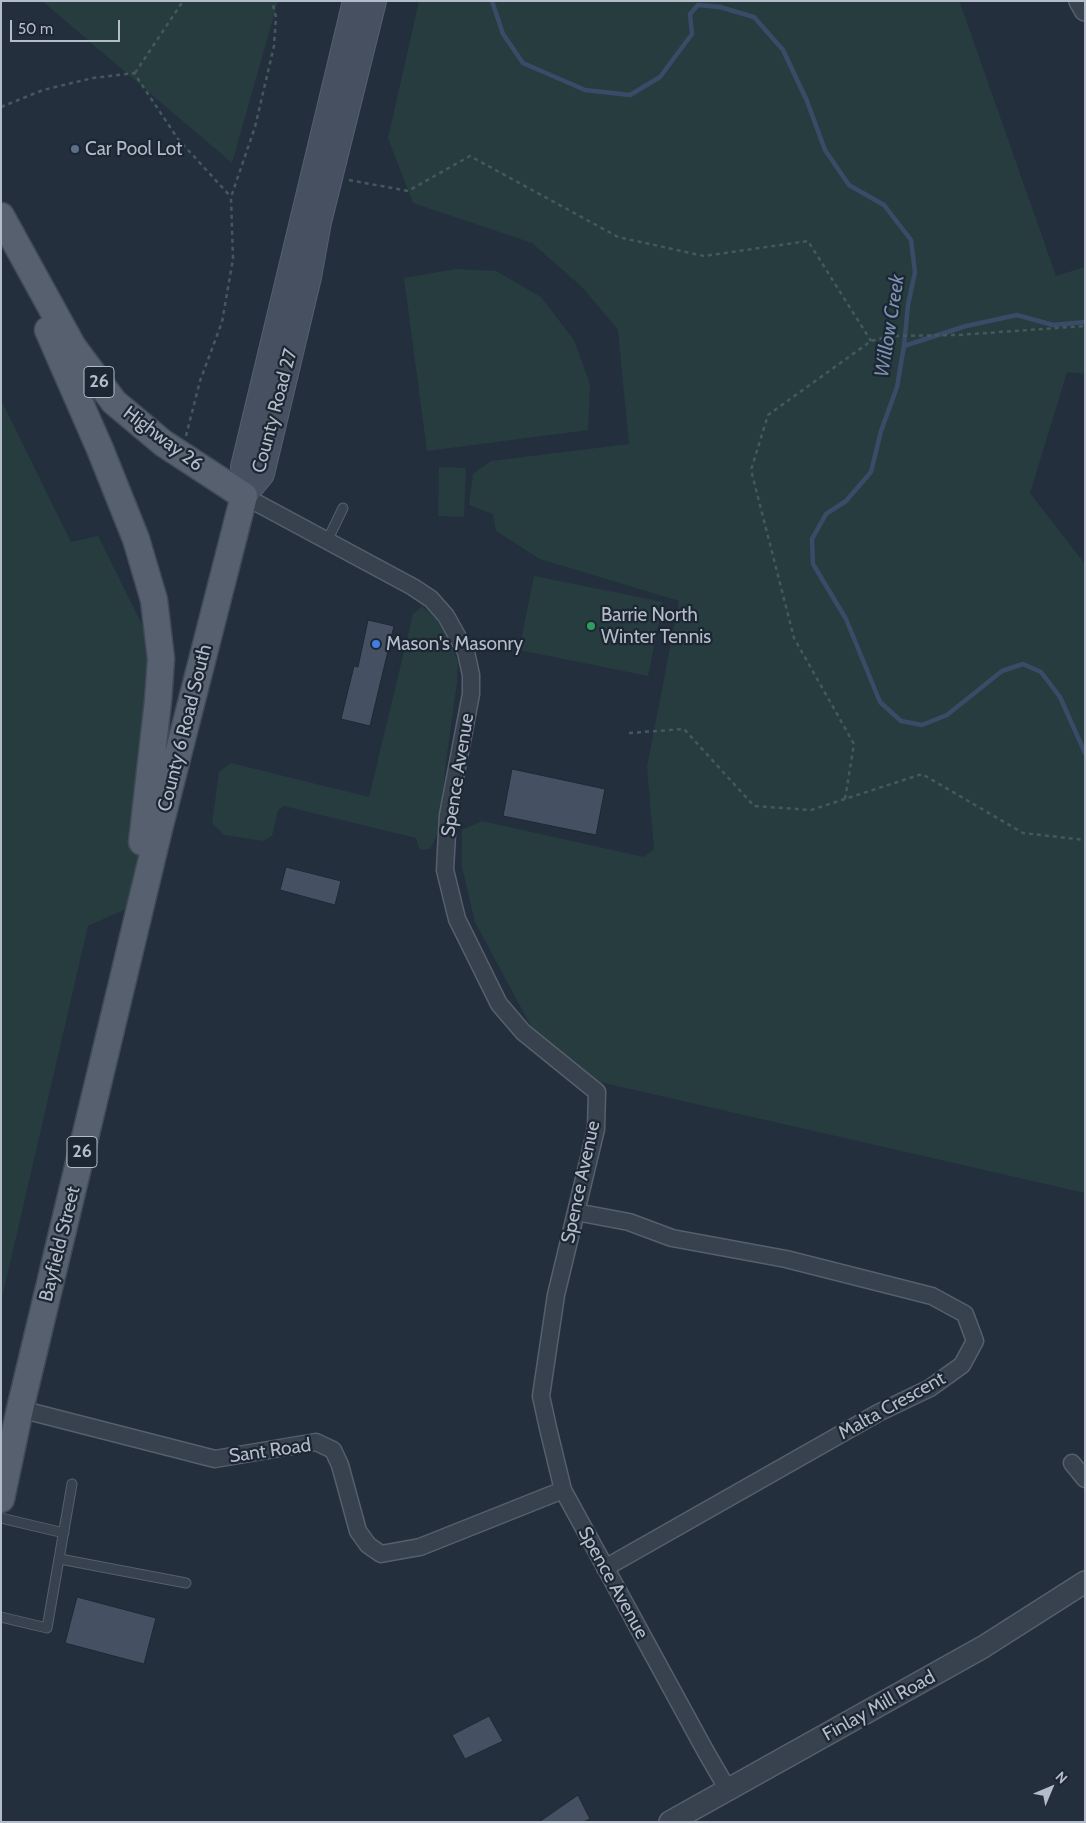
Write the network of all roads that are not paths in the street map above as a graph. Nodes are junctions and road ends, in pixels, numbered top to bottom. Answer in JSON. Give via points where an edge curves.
{"nodes":[{"id":1,"x":355,"y":1,"type":"edge"},
{"id":2,"x":374,"y":1,"type":"edge"},
{"id":3,"x":1080,"y":1,"type":"edge"},
{"id":4,"x":1085,"y":10,"type":"edge"},
{"id":5,"x":3,"y":220,"type":"edge"},
{"id":6,"x":244,"y":496,"type":"junction"},
{"id":7,"x":343,"y":508,"type":"dead end"},
{"id":8,"x":327,"y":541,"type":"junction"},
{"id":9,"x":128,"y":961,"type":"junction"},
{"id":10,"x":576,"y":1212,"type":"junction"},
{"id":11,"x":20,"y":1409,"type":"junction"},
{"id":12,"x":1072,"y":1463,"type":"dead end"},
{"id":13,"x":1085,"y":1479,"type":"edge"},
{"id":14,"x":72,"y":1484,"type":"dead end"},
{"id":15,"x":563,"y":1490,"type":"junction"},
{"id":16,"x":1,"y":1499,"type":"edge"},
{"id":17,"x":1,"y":1518,"type":"edge"},
{"id":18,"x":64,"y":1533,"type":"junction"},
{"id":19,"x":60,"y":1559,"type":"junction"},
{"id":20,"x":605,"y":1568,"type":"junction"},
{"id":21,"x":1085,"y":1582,"type":"edge"},
{"id":22,"x":186,"y":1583,"type":"dead end"},
{"id":23,"x":1,"y":1617,"type":"edge"},
{"id":24,"x":728,"y":1790,"type":"junction"},
{"id":25,"x":670,"y":1822,"type":"edge"}],
"edges":[{"from":1,"to":6,"type":"main road","name":"County Road 27","via":[[243,467]]},
{"from":2,"to":6,"type":"main road","name":"County Road 27","via":[[262,474]]},
{"from":3,"to":4,"type":"street"},
{"from":5,"to":6,"type":"main road","name":"Highway 26","number":"26","via":[[73,347],[114,402],[163,443]]},
{"from":5,"to":9,"type":"main road","via":[[133,530],[154,600],[161,659],[158,701]]},
{"from":6,"to":8,"type":"street","name":"Spence Avenue"},
{"from":6,"to":9,"type":"main road","name":"County 6 Road South","number":"26"},
{"from":7,"to":8,"type":"lane"},
{"from":8,"to":10,"type":"street","name":"Spence Avenue","via":[[413,586],[431,600],[446,616],[466,652],[471,694],[448,816],[445,870],[457,919],[499,1004],[523,1032],[597,1092],[596,1129]]},
{"from":9,"to":11,"type":"main road","name":"Bayfield Street","number":"26"},
{"from":10,"to":15,"type":"street","name":"Spence Avenue","via":[[556,1296],[541,1396]]},
{"from":10,"to":20,"type":"street","name":"Malta Crescent","via":[[629,1222],[672,1238],[786,1259],[932,1296],[965,1314],[975,1340],[962,1365],[930,1388],[878,1413]]},
{"from":11,"to":15,"type":"street","name":"Sant Road","via":[[215,1459],[316,1442],[333,1450],[358,1531],[368,1545],[381,1554],[420,1547]]},
{"from":11,"to":16,"type":"main road","name":"Bayfield Street","number":"26"},
{"from":12,"to":13,"type":"street"},
{"from":14,"to":18,"type":"lane"},
{"from":15,"to":20,"type":"street","name":"Spence Avenue"},
{"from":17,"to":18,"type":"lane"},
{"from":18,"to":19,"type":"lane"},
{"from":19,"to":22,"type":"lane"},
{"from":19,"to":23,"type":"lane","via":[[48,1628]]},
{"from":20,"to":24,"type":"street","name":"Spence Avenue"},
{"from":21,"to":24,"type":"street","name":"Finlay Mill Road","via":[[983,1647]]},
{"from":24,"to":25,"type":"street","name":"Finlay Mill Road"}]}
